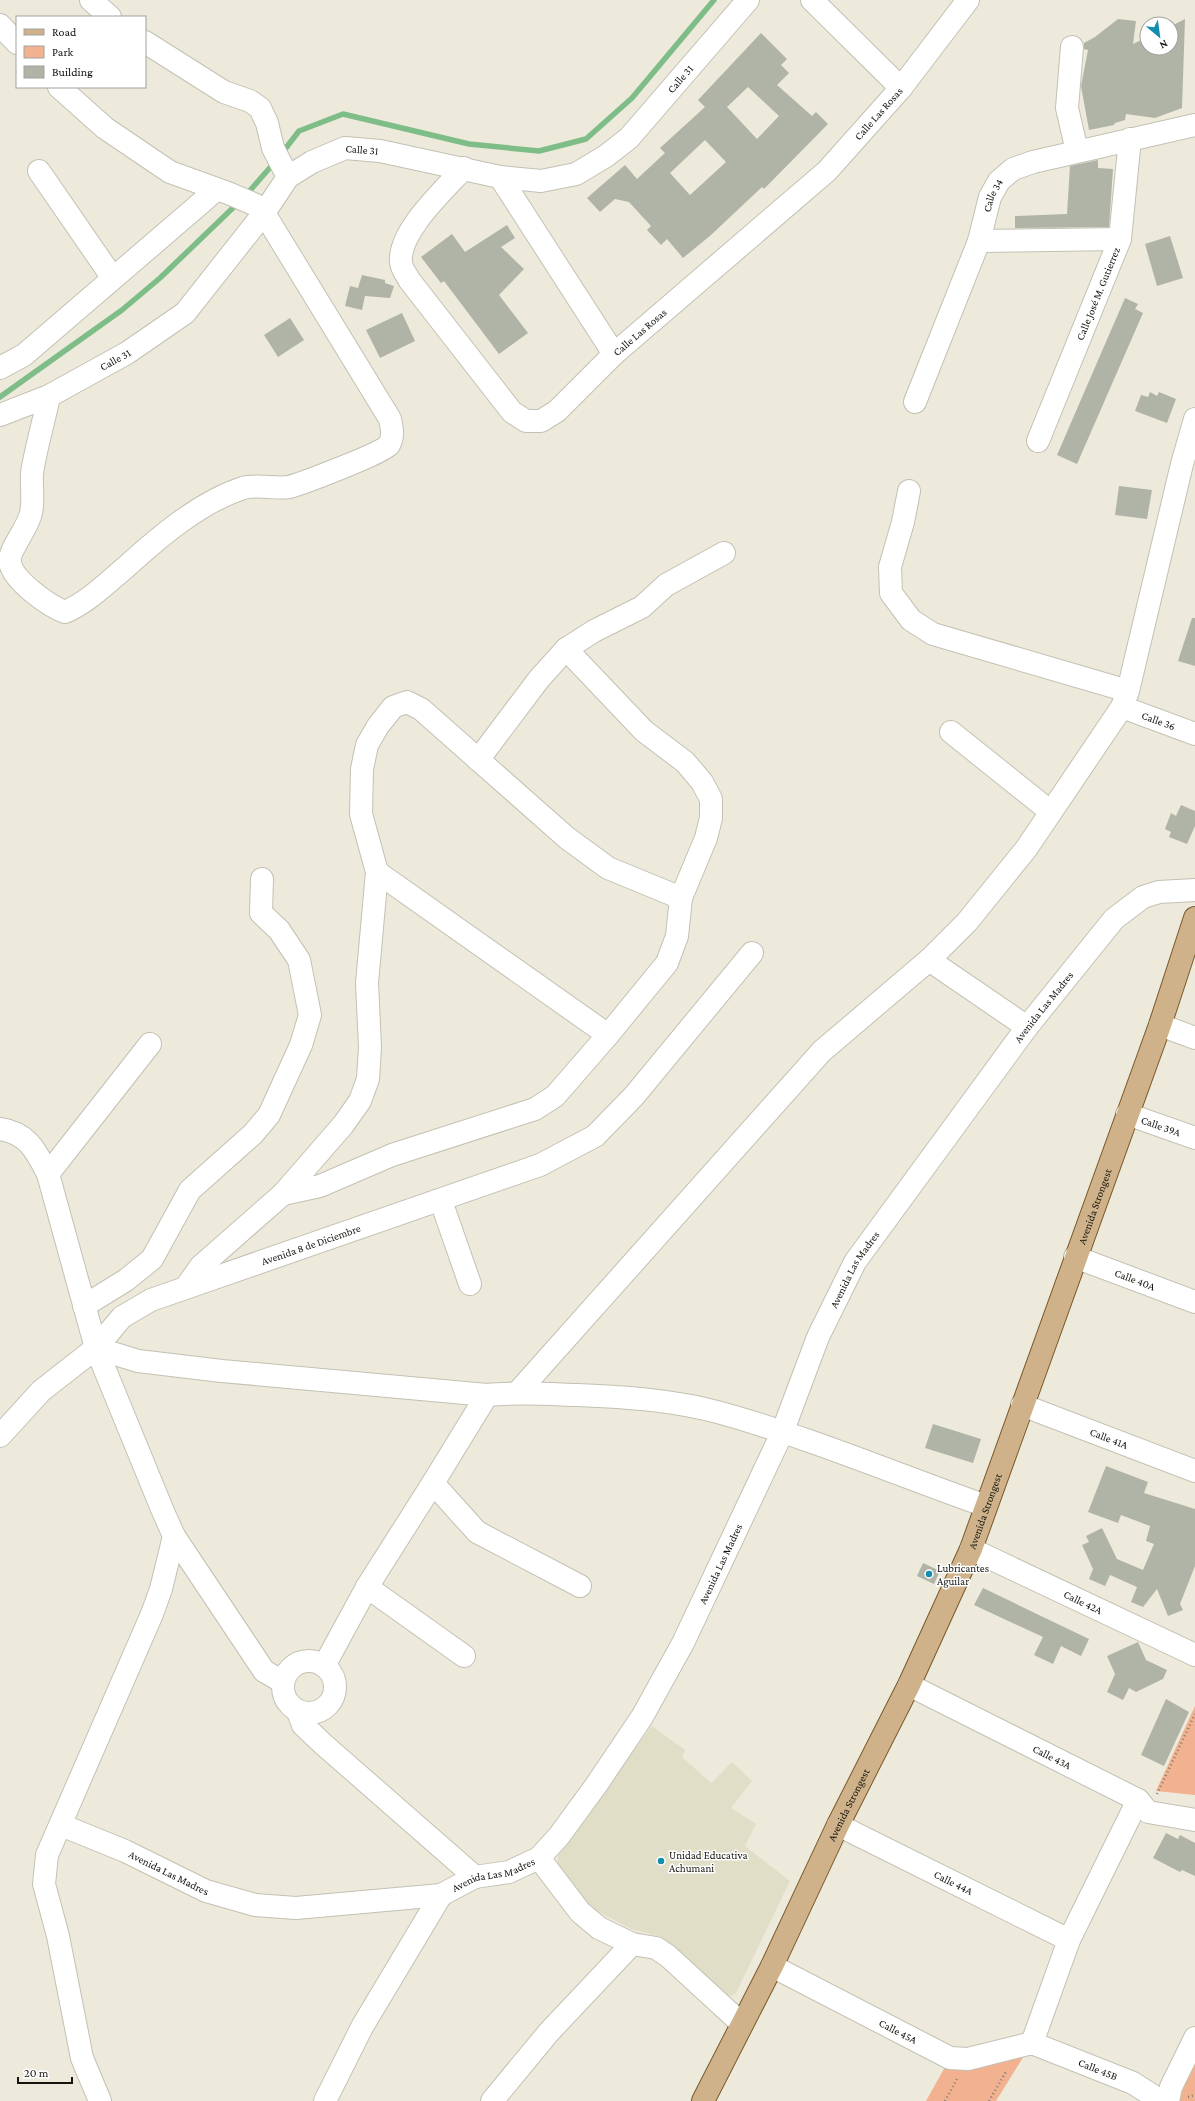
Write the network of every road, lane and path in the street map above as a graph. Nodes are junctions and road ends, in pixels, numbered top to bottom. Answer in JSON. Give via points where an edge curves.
{"nodes":[{"id":1,"x":91,"y":0,"type":"edge"},
{"id":2,"x":748,"y":0,"type":"edge"},
{"id":3,"x":812,"y":0,"type":"edge"},
{"id":4,"x":968,"y":0,"type":"edge"},
{"id":5,"x":109,"y":16,"type":"edge"},
{"id":6,"x":0,"y":25,"type":"edge"},
{"id":7,"x":16,"y":42,"type":"edge"},
{"id":8,"x":146,"y":43,"type":"edge"},
{"id":9,"x":1072,"y":47,"type":"dead end"},
{"id":10,"x":60,"y":88,"type":"edge"},
{"id":11,"x":901,"y":88,"type":"junction"},
{"id":12,"x":1195,"y":125,"type":"edge"},
{"id":13,"x":1130,"y":139,"type":"junction"},
{"id":14,"x":1077,"y":150,"type":"junction"},
{"id":15,"x":282,"y":165,"type":"junction"},
{"id":16,"x":464,"y":168,"type":"junction"},
{"id":17,"x":39,"y":171,"type":"dead end"},
{"id":18,"x":500,"y":177,"type":"junction"},
{"id":19,"x":222,"y":192,"type":"junction"},
{"id":20,"x":260,"y":209,"type":"junction"},
{"id":21,"x":1120,"y":239,"type":"junction"},
{"id":22,"x":979,"y":241,"type":"junction"},
{"id":23,"x":112,"y":277,"type":"junction"},
{"id":24,"x":614,"y":354,"type":"junction"},
{"id":25,"x":0,"y":368,"type":"edge"},
{"id":26,"x":50,"y":396,"type":"junction"},
{"id":27,"x":915,"y":402,"type":"dead end"},
{"id":28,"x":0,"y":415,"type":"edge"},
{"id":29,"x":1195,"y":419,"type":"edge"},
{"id":30,"x":1038,"y":441,"type":"dead end"},
{"id":31,"x":910,"y":490,"type":"dead end"},
{"id":32,"x":724,"y":553,"type":"dead end"},
{"id":33,"x":566,"y":649,"type":"junction"},
{"id":34,"x":1125,"y":699,"type":"junction"},
{"id":35,"x":951,"y":732,"type":"dead end"},
{"id":36,"x":1195,"y":734,"type":"edge"},
{"id":37,"x":478,"y":760,"type":"junction"},
{"id":38,"x":1051,"y":812,"type":"junction"},
{"id":39,"x":377,"y":872,"type":"junction"},
{"id":40,"x":262,"y":879,"type":"dead end"},
{"id":41,"x":1195,"y":890,"type":"edge"},
{"id":42,"x":681,"y":898,"type":"junction"},
{"id":43,"x":1195,"y":918,"type":"edge"},
{"id":44,"x":752,"y":953,"type":"dead end"},
{"id":45,"x":929,"y":960,"type":"junction"},
{"id":46,"x":1160,"y":1025,"type":"junction"},
{"id":47,"x":1027,"y":1027,"type":"junction"},
{"id":48,"x":608,"y":1035,"type":"junction"},
{"id":49,"x":1195,"y":1038,"type":"edge"},
{"id":50,"x":150,"y":1044,"type":"dead end"},
{"id":51,"x":1127,"y":1114,"type":"junction"},
{"id":52,"x":0,"y":1129,"type":"edge"},
{"id":53,"x":1195,"y":1138,"type":"edge"},
{"id":54,"x":48,"y":1174,"type":"junction"},
{"id":55,"x":283,"y":1194,"type":"junction"},
{"id":56,"x":441,"y":1201,"type":"junction"},
{"id":57,"x":1075,"y":1257,"type":"junction"},
{"id":58,"x":470,"y":1284,"type":"dead end"},
{"id":59,"x":186,"y":1287,"type":"junction"},
{"id":60,"x":1195,"y":1302,"type":"edge"},
{"id":61,"x":84,"y":1306,"type":"junction"},
{"id":62,"x":96,"y":1348,"type":"junction"},
{"id":63,"x":518,"y":1392,"type":"junction"},
{"id":64,"x":487,"y":1395,"type":"junction"},
{"id":65,"x":1022,"y":1405,"type":"junction"},
{"id":66,"x":782,"y":1432,"type":"junction"},
{"id":67,"x":0,"y":1436,"type":"edge"},
{"id":68,"x":1195,"y":1471,"type":"edge"},
{"id":69,"x":433,"y":1483,"type":"junction"},
{"id":70,"x":986,"y":1506,"type":"junction"},
{"id":71,"x":174,"y":1536,"type":"junction"},
{"id":72,"x":971,"y":1548,"type":"junction"},
{"id":73,"x":580,"y":1586,"type":"dead end"},
{"id":74,"x":367,"y":1587,"type":"junction"},
{"id":75,"x":1195,"y":1655,"type":"edge"},
{"id":76,"x":464,"y":1656,"type":"dead end"},
{"id":77,"x":324,"y":1666,"type":"junction"},
{"id":78,"x":283,"y":1682,"type":"junction"},
{"id":79,"x":909,"y":1685,"type":"junction"},
{"id":80,"x":298,"y":1712,"type":"junction"},
{"id":81,"x":1195,"y":1714,"type":"edge"},
{"id":82,"x":1143,"y":1806,"type":"junction"},
{"id":83,"x":1195,"y":1820,"type":"edge"},
{"id":84,"x":61,"y":1825,"type":"junction"},
{"id":85,"x":838,"y":1825,"type":"junction"},
{"id":86,"x":539,"y":1858,"type":"junction"},
{"id":87,"x":476,"y":1877,"type":"junction"},
{"id":88,"x":441,"y":1895,"type":"junction"},
{"id":89,"x":1069,"y":1940,"type":"junction"},
{"id":90,"x":632,"y":1944,"type":"junction"},
{"id":91,"x":772,"y":1966,"type":"junction"},
{"id":92,"x":742,"y":2024,"type":"junction"},
{"id":93,"x":1195,"y":2038,"type":"edge"},
{"id":94,"x":1026,"y":2044,"type":"junction"},
{"id":95,"x":1194,"y":2096,"type":"edge"},
{"id":96,"x":1178,"y":2099,"type":"edge"},
{"id":97,"x":100,"y":2101,"type":"edge"},
{"id":98,"x":325,"y":2101,"type":"edge"},
{"id":99,"x":492,"y":2101,"type":"edge"},
{"id":100,"x":703,"y":2101,"type":"edge"},
{"id":101,"x":989,"y":2101,"type":"edge"},
{"id":102,"x":1161,"y":2101,"type":"edge"}],
"edges":[{"from":1,"to":5,"type":"street"},
{"from":2,"to":18,"type":"street","name":"Calle 31","via":[[629,138],[606,156],[569,176],[541,181]]},
{"from":3,"to":11,"type":"street"},
{"from":4,"to":11,"type":"street","name":"Calle Las Rosas"},
{"from":6,"to":7,"type":"street"},
{"from":8,"to":15,"type":"street","via":[[224,92],[250,101],[260,108],[267,123],[273,148]]},
{"from":9,"to":14,"type":"street","via":[[1067,108]]},
{"from":10,"to":19,"type":"street","via":[[105,128],[170,172]]},
{"from":11,"to":24,"type":"street","name":"Calle Las Rosas","via":[[827,171]]},
{"from":12,"to":13,"type":"street","name":"Calle 34"},
{"from":13,"to":14,"type":"street","name":"Calle 34"},
{"from":13,"to":21,"type":"street","name":"Calle José M. Gutierrez"},
{"from":14,"to":22,"type":"street","name":"Calle 34","via":[[1013,169],[999,181],[990,196]]},
{"from":15,"to":16,"type":"street","name":"Calle 31","via":[[312,162],[345,148],[380,151]]},
{"from":15,"to":20,"type":"street","name":"Calle 31"},
{"from":16,"to":18,"type":"street","name":"Calle 31"},
{"from":16,"to":24,"type":"street","name":"Calle Las Rosas","via":[[408,231],[401,248],[401,263],[410,281],[500,398],[512,412],[526,421],[541,421],[557,411]]},
{"from":17,"to":23,"type":"street"},
{"from":18,"to":24,"type":"street"},
{"from":19,"to":20,"type":"street"},
{"from":19,"to":23,"type":"street"},
{"from":20,"to":26,"type":"street","name":"Calle 31","via":[[185,313],[127,353]]},
{"from":20,"to":26,"type":"street","via":[[390,419],[393,435],[388,447],[288,487],[246,488],[229,493],[171,527],[97,592],[65,612],[54,608],[30,588],[16,574],[10,563],[10,554],[26,528],[32,511],[32,474]]},
{"from":21,"to":22,"type":"street"},
{"from":21,"to":30,"type":"street","name":"Calle José M. Gutierrez"},
{"from":22,"to":27,"type":"street","name":"Calle 34"},
{"from":23,"to":25,"type":"street","via":[[24,355]]},
{"from":26,"to":28,"type":"street","name":"Calle 31"},
{"from":29,"to":34,"type":"street"},
{"from":31,"to":34,"type":"street","name":"Calle 36","via":[[890,567],[891,593],[912,620],[933,634]]},
{"from":32,"to":33,"type":"street","via":[[666,585],[642,607]]},
{"from":33,"to":37,"type":"street","via":[[539,679]]},
{"from":33,"to":42,"type":"street","via":[[644,731],[685,762],[702,782],[711,799],[711,818],[706,838]]},
{"from":34,"to":36,"type":"street","name":"Calle 36"},
{"from":34,"to":38,"type":"street"},
{"from":35,"to":38,"type":"street"},
{"from":37,"to":39,"type":"street","via":[[421,709],[407,702],[393,707],[367,745],[362,769],[362,814]]},
{"from":37,"to":42,"type":"street","via":[[567,838],[608,868]]},
{"from":38,"to":45,"type":"street","via":[[1026,849],[967,922]]},
{"from":39,"to":48,"type":"street"},
{"from":39,"to":55,"type":"street","via":[[367,983],[370,1047],[368,1079],[360,1102]]},
{"from":40,"to":61,"type":"street","via":[[261,913],[279,930],[299,960],[310,1015],[301,1045],[269,1115],[253,1134],[190,1190],[152,1259],[126,1280]]},
{"from":41,"to":47,"type":"street","name":"Avenida Las Madres","via":[[1159,892],[1142,897],[1114,918]]},
{"from":42,"to":48,"type":"street","via":[[677,936],[667,962]]},
{"from":43,"to":46,"type":"main road","name":"Avenida Strongest"},
{"from":44,"to":56,"type":"street","name":"Avenida 8 de Diciembre","via":[[634,1096],[595,1136],[540,1165]]},
{"from":45,"to":47,"type":"street"},
{"from":45,"to":63,"type":"street","via":[[822,1051]]},
{"from":46,"to":49,"type":"street"},
{"from":46,"to":51,"type":"main road","name":"Avenida Strongest"},
{"from":47,"to":66,"type":"street","name":"Avenida Las Madres","via":[[855,1262],[818,1337]]},
{"from":48,"to":55,"type":"street","via":[[555,1096],[535,1109],[392,1155],[320,1186]]},
{"from":50,"to":54,"type":"street"},
{"from":51,"to":53,"type":"street","name":"Calle 39A"},
{"from":51,"to":57,"type":"main road","name":"Avenida Strongest"},
{"from":52,"to":54,"type":"street","via":[[14,1131],[34,1148]]},
{"from":54,"to":61,"type":"street"},
{"from":55,"to":59,"type":"street","via":[[201,1266]]},
{"from":56,"to":58,"type":"street"},
{"from":56,"to":59,"type":"street","name":"Avenida 8 de Diciembre"},
{"from":57,"to":60,"type":"street","name":"Calle 40A"},
{"from":57,"to":65,"type":"main road","name":"Avenida Strongest"},
{"from":59,"to":62,"type":"street","name":"Avenida 8 de Diciembre","via":[[151,1300],[122,1317]]},
{"from":61,"to":62,"type":"street"},
{"from":62,"to":64,"type":"street","via":[[138,1361]]},
{"from":62,"to":67,"type":"street","name":"Avenida 8 de Diciembre","via":[[41,1391]]},
{"from":62,"to":71,"type":"street"},
{"from":63,"to":64,"type":"street"},
{"from":63,"to":66,"type":"street","via":[[630,1397],[669,1402],[720,1413]]},
{"from":64,"to":69,"type":"street"},
{"from":65,"to":68,"type":"street","name":"Calle 41A"},
{"from":65,"to":70,"type":"main road","name":"Avenida Strongest"},
{"from":66,"to":70,"type":"street"},
{"from":66,"to":86,"type":"street","name":"Avenida Las Madres","via":[[683,1643],[642,1717],[597,1784],[559,1836]]},
{"from":69,"to":73,"type":"street","via":[[477,1532]]},
{"from":69,"to":74,"type":"street"},
{"from":70,"to":72,"type":"main road","name":"Avenida Strongest"},
{"from":71,"to":78,"type":"street","via":[[264,1671]]},
{"from":71,"to":84,"type":"street","via":[[152,1614]]},
{"from":72,"to":75,"type":"street","name":"Calle 42A"},
{"from":72,"to":79,"type":"main road","name":"Avenida Strongest"},
{"from":74,"to":76,"type":"street"},
{"from":74,"to":77,"type":"street"},
{"from":77,"to":78,"type":"street","via":[[317,1662],[300,1662],[292,1667]]},
{"from":77,"to":80,"type":"street","via":[[334,1679],[335,1688],[330,1703],[316,1713]]},
{"from":78,"to":80,"type":"street","via":[[285,1700]]},
{"from":79,"to":82,"type":"street","name":"Calle 43A"},
{"from":79,"to":85,"type":"main road","name":"Avenida Strongest"},
{"from":80,"to":87,"type":"street","via":[[303,1725],[323,1744]]},
{"from":81,"to":82,"type":"path"},
{"from":82,"to":83,"type":"street","name":"Calle 43A"},
{"from":82,"to":89,"type":"street"},
{"from":84,"to":88,"type":"street","name":"Avenida Las Madres","via":[[125,1851],[206,1891],[255,1905],[296,1908]]},
{"from":84,"to":97,"type":"street","via":[[48,1855],[44,1884],[58,1936],[82,2058]]},
{"from":85,"to":89,"type":"street","name":"Calle 44A"},
{"from":85,"to":91,"type":"main road","name":"Avenida Strongest"},
{"from":86,"to":87,"type":"street","name":"Avenida Las Madres","via":[[509,1872]]},
{"from":86,"to":90,"type":"street","via":[[580,1912],[599,1928]]},
{"from":87,"to":88,"type":"street","name":"Avenida Las Madres"},
{"from":88,"to":98,"type":"street","via":[[362,2027]]},
{"from":89,"to":94,"type":"street"},
{"from":90,"to":92,"type":"street","via":[[656,1948],[668,1956]]},
{"from":90,"to":99,"type":"street","via":[[549,2032]]},
{"from":91,"to":92,"type":"main road","name":"Avenida Strongest"},
{"from":91,"to":94,"type":"street","name":"Calle 45A","via":[[950,2058],[968,2059]]},
{"from":92,"to":100,"type":"main road","name":"Avenida Strongest"},
{"from":93,"to":96,"type":"street","via":[[1170,2087]]},
{"from":94,"to":101,"type":"path"},
{"from":94,"to":102,"type":"street","name":"Calle 45B","via":[[1133,2083]]},
{"from":95,"to":96,"type":"path"}]}
